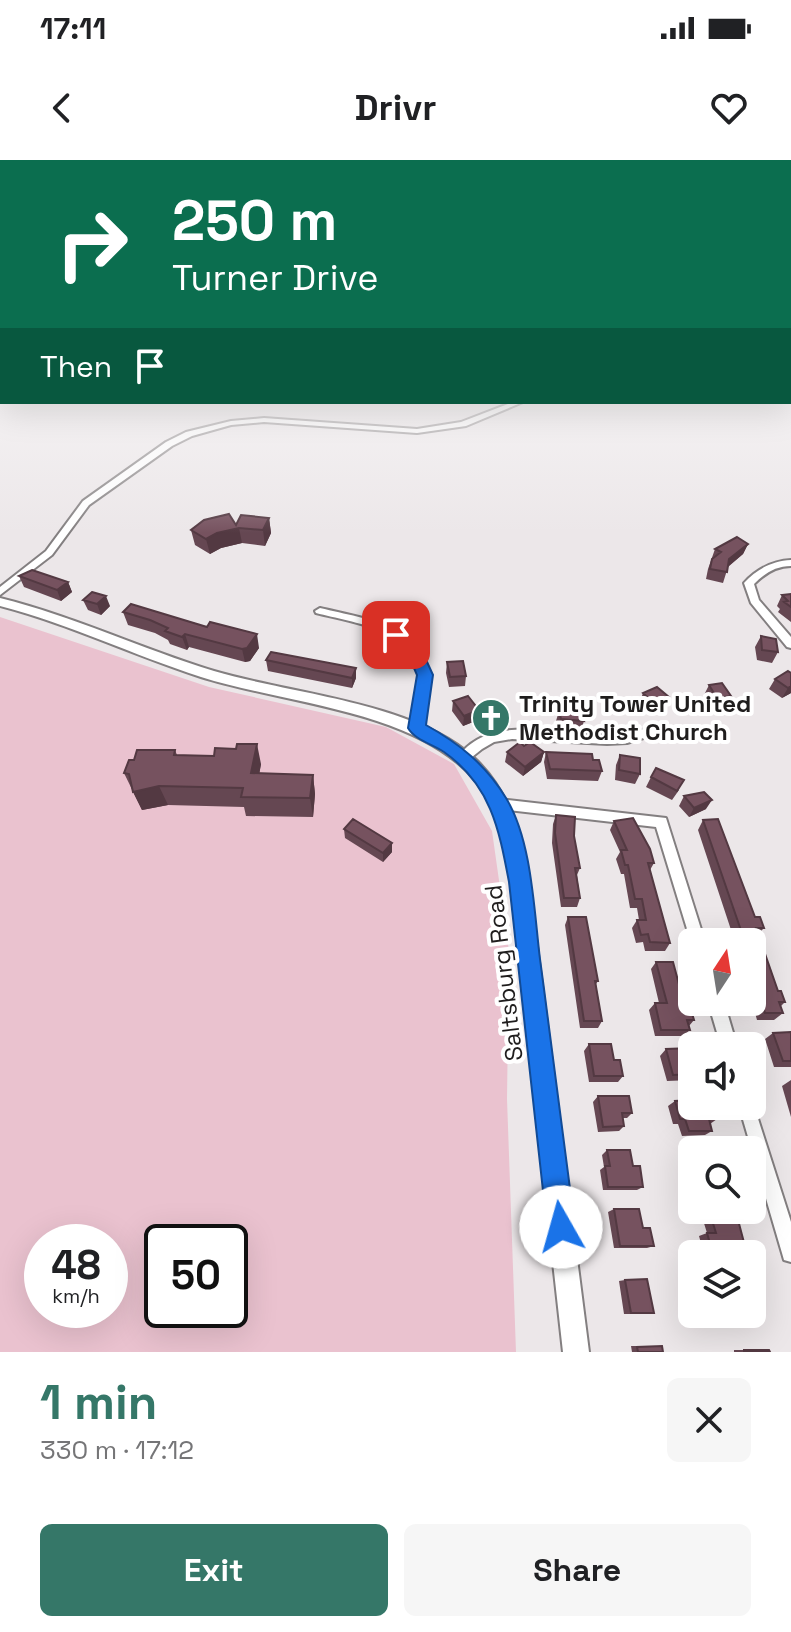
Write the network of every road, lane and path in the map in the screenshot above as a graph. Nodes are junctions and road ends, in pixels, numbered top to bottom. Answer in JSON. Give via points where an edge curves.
{"nodes":[{"id":1,"x":246,"y":422,"type":"edge"},
{"id":2,"x":287,"y":422,"type":"edge"},
{"id":3,"x":469,"y":422,"type":"edge"},
{"id":4,"x":791,"y":563,"type":"edge"},
{"id":5,"x":0,"y":592,"type":"edge"},
{"id":6,"x":0,"y":602,"type":"edge"},
{"id":7,"x":320,"y":611,"type":"dead end"},
{"id":8,"x":791,"y":644,"type":"edge"},
{"id":9,"x":417,"y":728,"type":"junction"},
{"id":10,"x":646,"y":733,"type":"dead end"},
{"id":11,"x":463,"y":758,"type":"junction"},
{"id":12,"x":500,"y":804,"type":"junction"},
{"id":13,"x":694,"y":928,"type":"edge"},
{"id":14,"x":751,"y":1120,"type":"edge"},
{"id":15,"x":791,"y":1253,"type":"edge"},
{"id":16,"x":576,"y":1352,"type":"edge"}],
"edges":[{"from":1,"to":5,"type":"street","via":[[189,434],[86,503],[49,553]]},
{"from":2,"to":3,"type":"street","via":[[417,431]]},
{"from":4,"to":8,"type":"street","via":[[761,571],[749,583],[754,601]]},
{"from":6,"to":9,"type":"main road","name":"Saltsburg Road","via":[[198,671]]},
{"from":7,"to":9,"type":"street","via":[[381,627],[411,643],[425,675]]},
{"from":9,"to":11,"type":"main road","name":"Saltsburg Road"},
{"from":10,"to":11,"type":"street","via":[[587,740],[507,735],[488,740]]},
{"from":11,"to":12,"type":"main road","name":"Saltsburg Road"},
{"from":12,"to":13,"type":"street","via":[[661,822]]},
{"from":12,"to":16,"type":"main road","name":"Saltsburg Road","via":[[520,882]]},
{"from":14,"to":15,"type":"street"}]}
